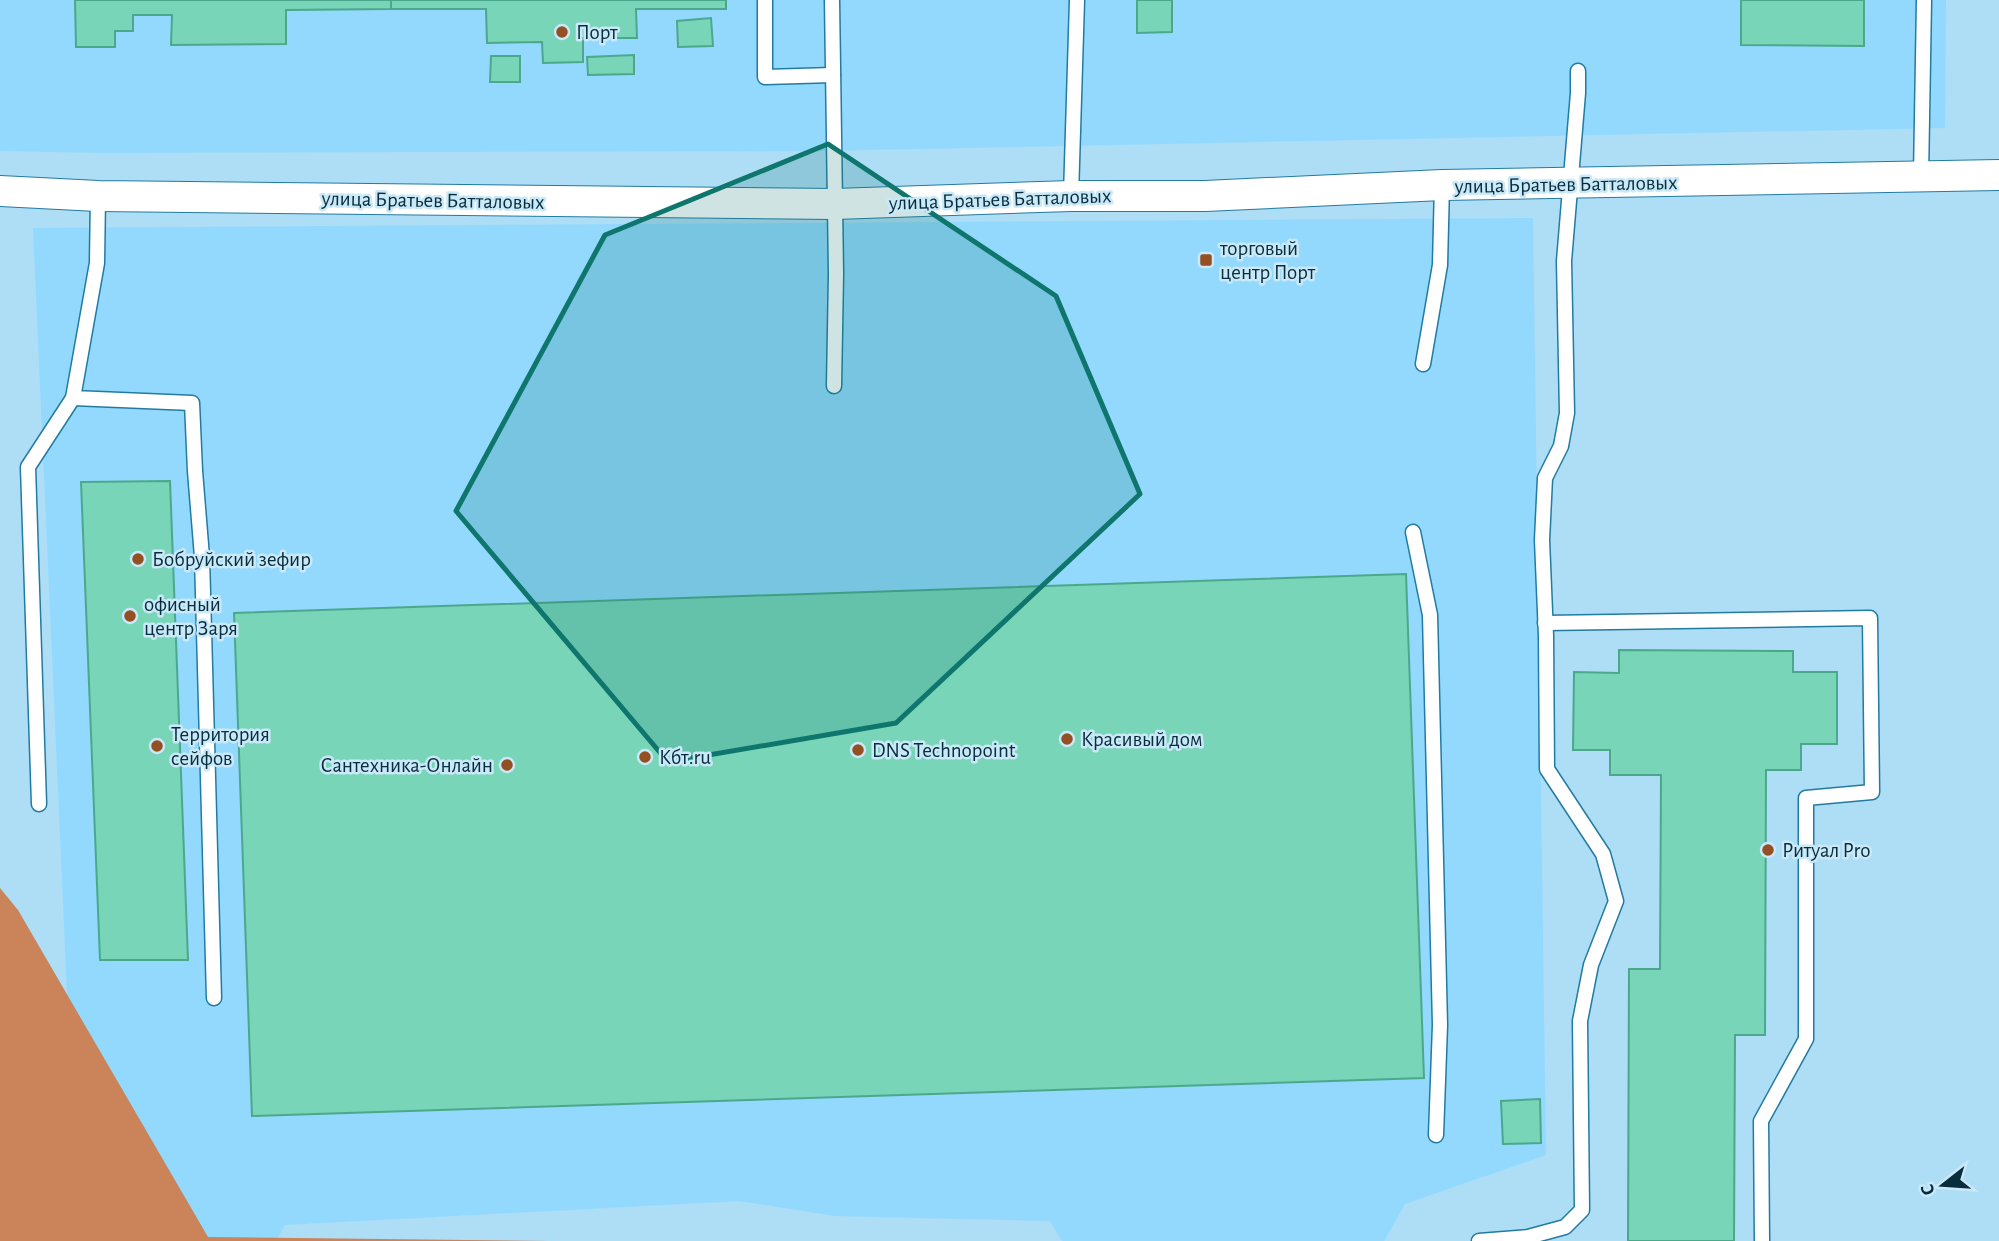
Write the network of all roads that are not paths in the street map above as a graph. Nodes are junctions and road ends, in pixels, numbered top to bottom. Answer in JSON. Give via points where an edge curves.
{"nodes":[{"id":1,"x":765,"y":0,"type":"edge"},
{"id":2,"x":832,"y":0,"type":"edge"},
{"id":3,"x":1077,"y":0,"type":"edge"},
{"id":4,"x":1924,"y":0,"type":"edge"},
{"id":5,"x":1578,"y":71,"type":"dead end"},
{"id":6,"x":834,"y":75,"type":"junction"},
{"id":7,"x":1999,"y":175,"type":"edge"},
{"id":8,"x":1921,"y":177,"type":"junction"},
{"id":9,"x":1570,"y":184,"type":"junction"},
{"id":10,"x":1442,"y":185,"type":"junction"},
{"id":11,"x":0,"y":191,"type":"edge"},
{"id":12,"x":1071,"y":195,"type":"junction"},
{"id":13,"x":98,"y":196,"type":"junction"},
{"id":14,"x":835,"y":204,"type":"junction"},
{"id":15,"x":1423,"y":364,"type":"dead end"},
{"id":16,"x":834,"y":386,"type":"dead end"},
{"id":17,"x":73,"y":398,"type":"junction"},
{"id":18,"x":1413,"y":532,"type":"dead end"},
{"id":19,"x":1545,"y":623,"type":"junction"},
{"id":20,"x":39,"y":804,"type":"dead end"},
{"id":21,"x":214,"y":998,"type":"dead end"},
{"id":22,"x":1436,"y":1135,"type":"dead end"},
{"id":23,"x":1479,"y":1241,"type":"edge"},
{"id":24,"x":1762,"y":1241,"type":"edge"}],
"edges":[{"from":1,"to":6,"type":"lane","via":[[765,77]]},
{"from":2,"to":6,"type":"lane"},
{"from":3,"to":12,"type":"lane"},
{"from":4,"to":8,"type":"lane"},
{"from":5,"to":9,"type":"lane"},
{"from":6,"to":14,"type":"lane"},
{"from":7,"to":8,"type":"street","name":"улица Братьев Батталовых"},
{"from":8,"to":9,"type":"street","name":"улица Братьев Батталовых"},
{"from":9,"to":10,"type":"street","name":"улица Братьев Батталовых"},
{"from":9,"to":19,"type":"lane","via":[[1564,261],[1567,413],[1561,446],[1545,478]]},
{"from":10,"to":12,"type":"street","name":"улица Братьев Батталовых","via":[[1205,197]]},
{"from":10,"to":15,"type":"lane","via":[[1440,265]]},
{"from":11,"to":13,"type":"street","name":"улица Братьев Батталовых"},
{"from":12,"to":14,"type":"street","name":"улица Братьев Батталовых"},
{"from":13,"to":14,"type":"street","name":"улица Братьев Батталовых"},
{"from":13,"to":17,"type":"lane","via":[[97,263]]},
{"from":14,"to":16,"type":"lane"},
{"from":17,"to":20,"type":"lane","via":[[28,467]]},
{"from":17,"to":21,"type":"lane","via":[[192,403],[202,557]]},
{"from":18,"to":22,"type":"lane","via":[[1430,615],[1440,1025]]},
{"from":19,"to":23,"type":"lane","via":[[1548,769],[1604,855],[1616,901],[1591,965],[1580,1021],[1582,1210],[1564,1227],[1528,1237]]},
{"from":19,"to":24,"type":"lane","via":[[1870,618],[1872,792],[1806,798],[1806,1039],[1761,1121]]}]}
